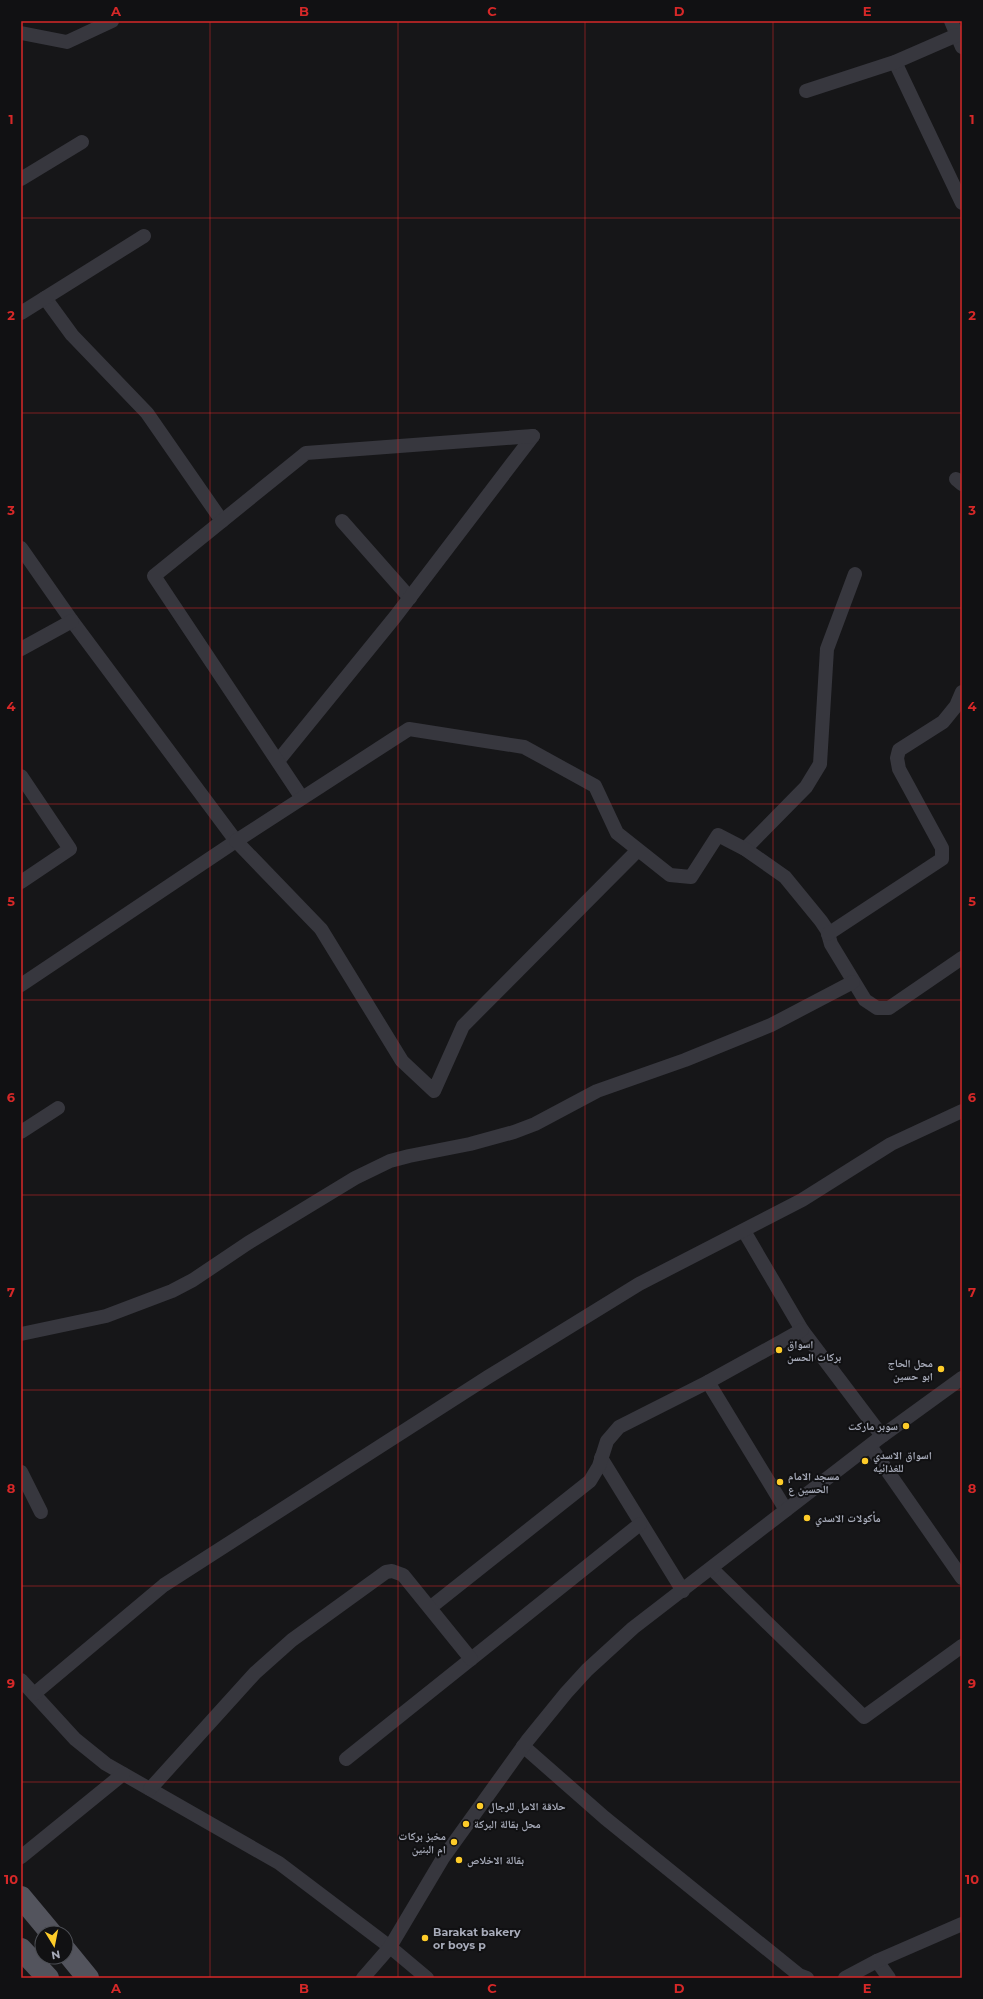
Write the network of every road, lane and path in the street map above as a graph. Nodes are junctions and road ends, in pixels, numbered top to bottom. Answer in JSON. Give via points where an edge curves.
{"nodes":[{"id":1,"x":112,"y":21,"type":"edge"},
{"id":2,"x":951,"y":21,"type":"edge"},
{"id":3,"x":21,"y":33,"type":"edge"},
{"id":4,"x":959,"y":41,"type":"edge"},
{"id":5,"x":895,"y":62,"type":"junction"},
{"id":6,"x":806,"y":91,"type":"dead end"},
{"id":7,"x":82,"y":142,"type":"dead end"},
{"id":8,"x":21,"y":179,"type":"edge"},
{"id":9,"x":962,"y":203,"type":"edge"},
{"id":10,"x":144,"y":236,"type":"dead end"},
{"id":11,"x":46,"y":298,"type":"junction"},
{"id":12,"x":21,"y":313,"type":"edge"},
{"id":13,"x":222,"y":521,"type":"junction"},
{"id":14,"x":342,"y":521,"type":"dead end"},
{"id":15,"x":21,"y":548,"type":"edge"},
{"id":16,"x":855,"y":574,"type":"dead end"},
{"id":17,"x":410,"y":598,"type":"junction"},
{"id":18,"x":72,"y":621,"type":"junction"},
{"id":19,"x":21,"y":649,"type":"edge"},
{"id":20,"x":962,"y":692,"type":"edge"},
{"id":21,"x":278,"y":761,"type":"junction"},
{"id":22,"x":21,"y":776,"type":"edge"},
{"id":23,"x":302,"y":798,"type":"junction"},
{"id":24,"x":236,"y":841,"type":"junction"},
{"id":25,"x":744,"y":849,"type":"junction"},
{"id":26,"x":638,"y":850,"type":"junction"},
{"id":27,"x":21,"y":882,"type":"edge"},
{"id":28,"x":828,"y":934,"type":"junction"},
{"id":29,"x":962,"y":958,"type":"edge"},
{"id":30,"x":853,"y":982,"type":"junction"},
{"id":31,"x":21,"y":985,"type":"edge"},
{"id":32,"x":58,"y":1108,"type":"dead end"},
{"id":33,"x":962,"y":1110,"type":"edge"},
{"id":34,"x":21,"y":1132,"type":"edge"},
{"id":35,"x":744,"y":1231,"type":"junction"},
{"id":36,"x":802,"y":1330,"type":"junction"},
{"id":37,"x":21,"y":1334,"type":"edge"},
{"id":38,"x":962,"y":1378,"type":"edge"},
{"id":39,"x":708,"y":1382,"type":"junction"},
{"id":40,"x":882,"y":1436,"type":"junction"},
{"id":41,"x":870,"y":1446,"type":"junction"},
{"id":42,"x":601,"y":1458,"type":"junction"},
{"id":43,"x":21,"y":1472,"type":"edge"},
{"id":44,"x":786,"y":1510,"type":"junction"},
{"id":45,"x":42,"y":1512,"type":"dead end"},
{"id":46,"x":640,"y":1524,"type":"junction"},
{"id":47,"x":712,"y":1569,"type":"junction"},
{"id":48,"x":962,"y":1578,"type":"edge"},
{"id":49,"x":683,"y":1591,"type":"junction"},
{"id":50,"x":431,"y":1608,"type":"junction"},
{"id":51,"x":962,"y":1646,"type":"edge"},
{"id":52,"x":472,"y":1659,"type":"junction"},
{"id":53,"x":21,"y":1680,"type":"edge"},
{"id":54,"x":34,"y":1694,"type":"junction"},
{"id":55,"x":523,"y":1746,"type":"junction"},
{"id":56,"x":346,"y":1759,"type":"dead end"},
{"id":57,"x":123,"y":1774,"type":"junction"},
{"id":58,"x":150,"y":1789,"type":"junction"},
{"id":59,"x":21,"y":1857,"type":"edge"},
{"id":60,"x":21,"y":1897,"type":"edge"},
{"id":61,"x":962,"y":1924,"type":"edge"},
{"id":62,"x":44,"y":1925,"type":"edge"},
{"id":63,"x":390,"y":1947,"type":"junction"},
{"id":64,"x":21,"y":1949,"type":"edge"},
{"id":65,"x":74,"y":1961,"type":"edge"},
{"id":66,"x":877,"y":1962,"type":"junction"},
{"id":67,"x":48,"y":1978,"type":"edge"},
{"id":68,"x":88,"y":1978,"type":"edge"},
{"id":69,"x":363,"y":1978,"type":"edge"},
{"id":70,"x":427,"y":1978,"type":"edge"},
{"id":71,"x":807,"y":1978,"type":"edge"},
{"id":72,"x":845,"y":1978,"type":"edge"},
{"id":73,"x":889,"y":1978,"type":"edge"}],
"edges":[{"from":1,"to":3,"type":"street","via":[[67,42]]},
{"from":2,"to":4,"type":"street"},
{"from":4,"to":5,"type":"street"},
{"from":5,"to":6,"type":"street"},
{"from":5,"to":9,"type":"street"},
{"from":7,"to":8,"type":"street"},
{"from":10,"to":11,"type":"street"},
{"from":11,"to":12,"type":"street"},
{"from":11,"to":13,"type":"street","via":[[72,335],[147,413]]},
{"from":13,"to":17,"type":"street","via":[[306,453],[533,436]]},
{"from":13,"to":21,"type":"street","via":[[154,576]]},
{"from":14,"to":17,"type":"street"},
{"from":15,"to":18,"type":"street"},
{"from":16,"to":25,"type":"street","via":[[827,649],[820,764],[806,787]]},
{"from":17,"to":21,"type":"street"},
{"from":18,"to":19,"type":"street"},
{"from":18,"to":24,"type":"street"},
{"from":20,"to":28,"type":"street","via":[[956,706],[943,722],[899,750],[897,758],[900,769],[942,848],[942,859]]},
{"from":21,"to":23,"type":"street"},
{"from":22,"to":27,"type":"street","via":[[70,849]]},
{"from":23,"to":24,"type":"street"},
{"from":23,"to":26,"type":"street","via":[[409,729],[524,747],[595,786],[617,833]]},
{"from":24,"to":26,"type":"street","via":[[321,929],[402,1062],[434,1091],[463,1026]]},
{"from":24,"to":31,"type":"street"},
{"from":25,"to":26,"type":"street","via":[[718,835],[691,877],[670,875]]},
{"from":25,"to":28,"type":"street","via":[[786,877],[821,921]]},
{"from":28,"to":30,"type":"street"},
{"from":29,"to":30,"type":"street","via":[[889,1008],[877,1008],[870,1004]]},
{"from":30,"to":37,"type":"street","via":[[771,1025],[685,1060],[597,1091],[535,1124],[470,1144],[409,1156],[372,1169],[192,1280],[150,1300],[106,1316]]},
{"from":32,"to":34,"type":"street"},
{"from":33,"to":35,"type":"street","via":[[891,1144],[808,1196]]},
{"from":35,"to":36,"type":"street"},
{"from":35,"to":54,"type":"street","via":[[639,1284],[185,1570],[145,1600]]},
{"from":36,"to":39,"type":"street"},
{"from":36,"to":40,"type":"street"},
{"from":38,"to":40,"type":"street"},
{"from":39,"to":42,"type":"street","via":[[619,1427],[607,1441]]},
{"from":39,"to":44,"type":"street"},
{"from":40,"to":41,"type":"street"},
{"from":41,"to":44,"type":"street"},
{"from":41,"to":48,"type":"street"},
{"from":42,"to":46,"type":"street"},
{"from":42,"to":50,"type":"street","via":[[596,1474],[583,1487]]},
{"from":43,"to":45,"type":"street"},
{"from":44,"to":47,"type":"street"},
{"from":46,"to":49,"type":"street"},
{"from":46,"to":52,"type":"street"},
{"from":47,"to":49,"type":"street"},
{"from":47,"to":51,"type":"street","via":[[864,1717]]},
{"from":49,"to":55,"type":"street","via":[[633,1628],[587,1670]]},
{"from":50,"to":52,"type":"street"},
{"from":50,"to":58,"type":"street","via":[[403,1575],[392,1571],[381,1574],[292,1640],[255,1673]]},
{"from":52,"to":56,"type":"street"},
{"from":53,"to":54,"type":"street"},
{"from":54,"to":57,"type":"street","via":[[89,1752]]},
{"from":55,"to":63,"type":"street","via":[[442,1858]]},
{"from":55,"to":71,"type":"street","via":[[605,1818],[799,1975]]},
{"from":57,"to":58,"type":"street"},
{"from":57,"to":59,"type":"street"},
{"from":58,"to":63,"type":"street","via":[[279,1863]]},
{"from":60,"to":62,"type":"main road"},
{"from":61,"to":66,"type":"street"},
{"from":63,"to":69,"type":"street"},
{"from":63,"to":70,"type":"street"},
{"from":64,"to":67,"type":"main road"},
{"from":65,"to":68,"type":"main road"},
{"from":66,"to":72,"type":"street"},
{"from":66,"to":73,"type":"street"}]}
